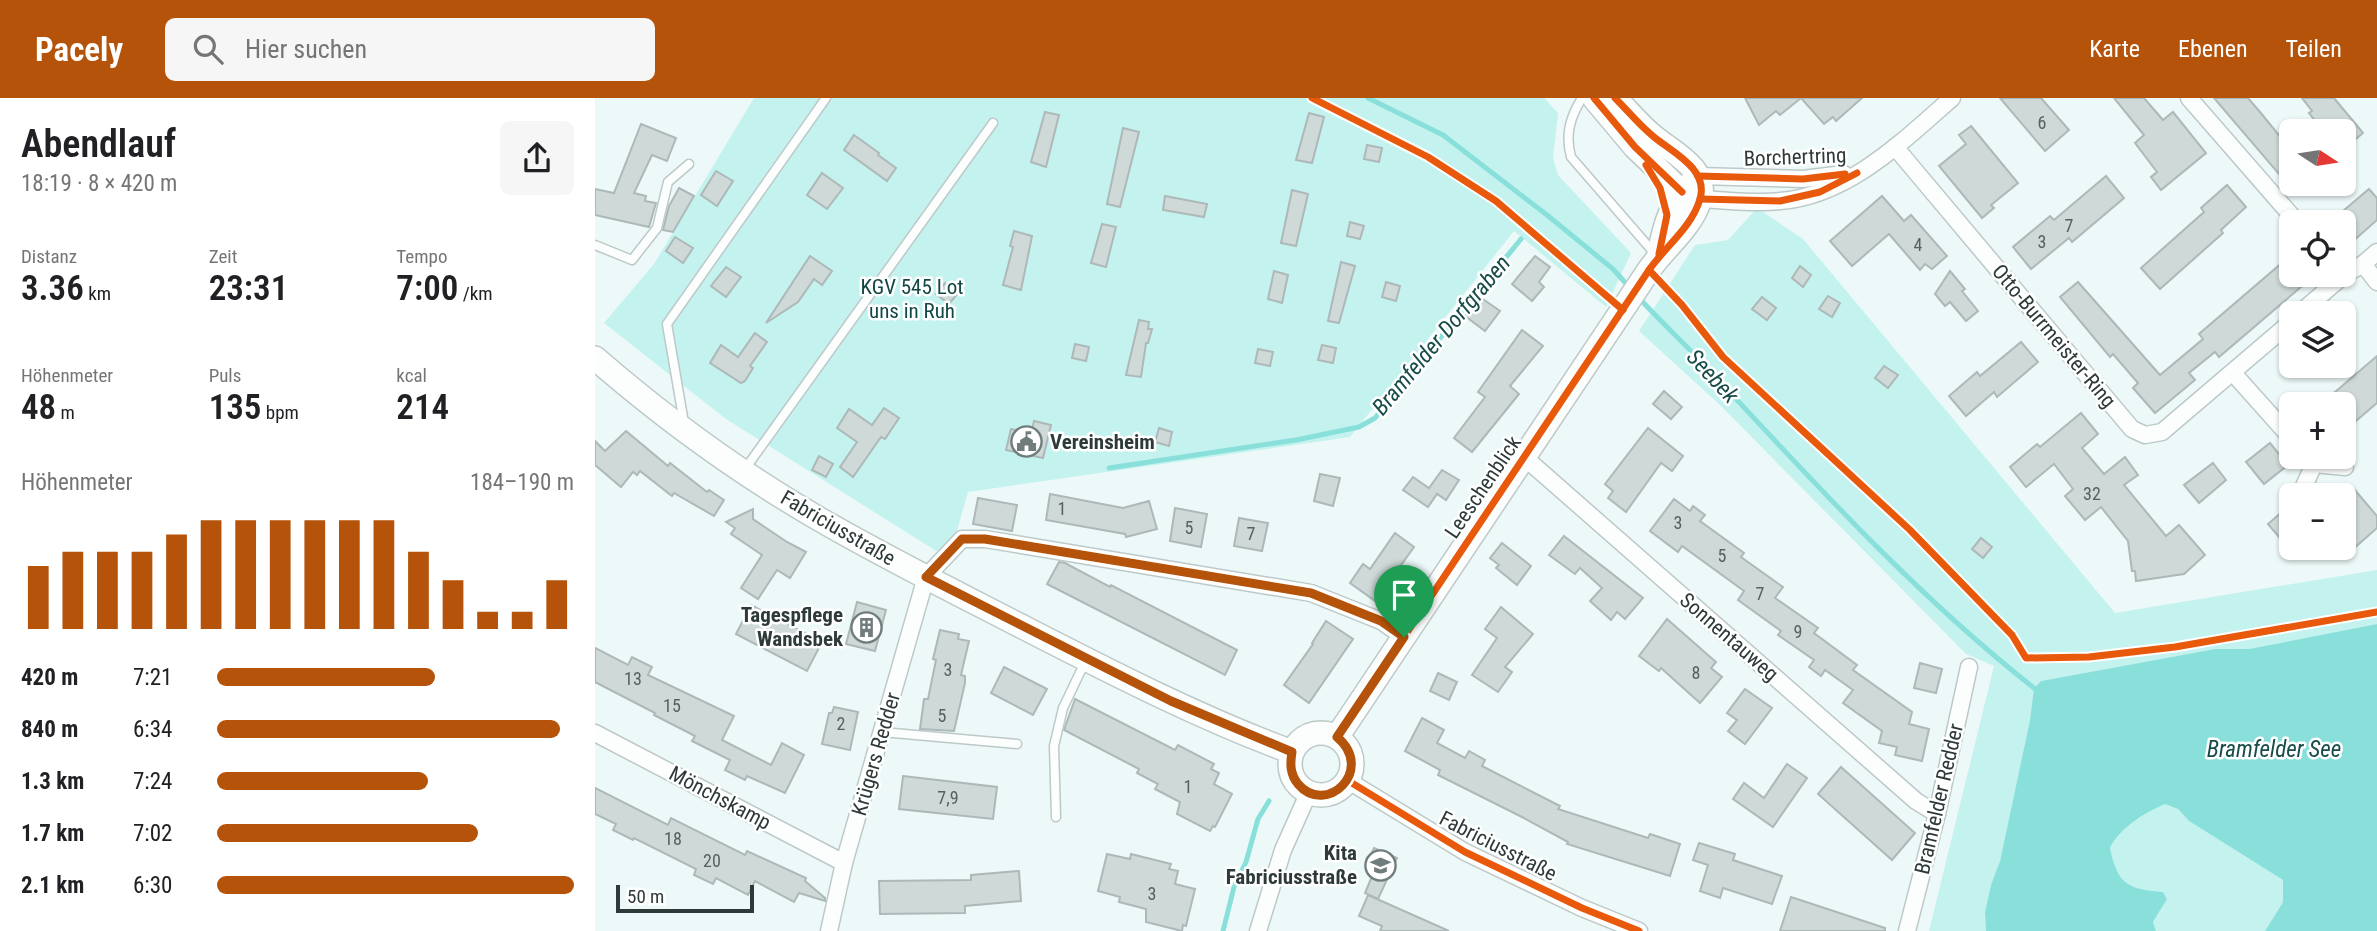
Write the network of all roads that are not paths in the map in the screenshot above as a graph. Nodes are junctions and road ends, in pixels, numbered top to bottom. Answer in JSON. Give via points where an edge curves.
{"nodes":[{"id":1,"x":826,"y":98,"type":"edge"},
{"id":2,"x":1582,"y":98,"type":"edge"},
{"id":3,"x":1594,"y":98,"type":"edge"},
{"id":4,"x":1615,"y":98,"type":"edge"},
{"id":5,"x":1952,"y":98,"type":"edge"},
{"id":6,"x":2189,"y":98,"type":"edge"},
{"id":7,"x":993,"y":123,"type":"dead end"},
{"id":8,"x":1635,"y":147,"type":"junction"},
{"id":9,"x":1895,"y":147,"type":"junction"},
{"id":10,"x":689,"y":164,"type":"dead end"},
{"id":11,"x":1857,"y":173,"type":"junction"},
{"id":12,"x":1693,"y":189,"type":"junction"},
{"id":13,"x":2287,"y":210,"type":"edge"},
{"id":14,"x":1667,"y":215,"type":"junction"},
{"id":15,"x":595,"y":244,"type":"edge"},
{"id":16,"x":2377,"y":252,"type":"edge"},
{"id":17,"x":1658,"y":257,"type":"junction"},
{"id":18,"x":2363,"y":264,"type":"junction"},
{"id":19,"x":2356,"y":268,"type":"edge"},
{"id":20,"x":2377,"y":282,"type":"edge"},
{"id":21,"x":2330,"y":287,"type":"edge"},
{"id":22,"x":2314,"y":301,"type":"edge"},
{"id":23,"x":2279,"y":333,"type":"edge"},
{"id":24,"x":595,"y":358,"type":"edge"},
{"id":25,"x":2233,"y":373,"type":"junction"},
{"id":26,"x":2279,"y":425,"type":"edge"},
{"id":27,"x":685,"y":429,"type":"junction"},
{"id":28,"x":1524,"y":457,"type":"junction"},
{"id":29,"x":743,"y":472,"type":"junction"},
{"id":30,"x":926,"y":577,"type":"junction"},
{"id":31,"x":1404,"y":637,"type":"junction"},
{"id":32,"x":1086,"y":659,"type":"junction"},
{"id":33,"x":1969,"y":667,"type":"dead end"},
{"id":34,"x":882,"y":732,"type":"junction"},
{"id":35,"x":595,"y":733,"type":"edge"},
{"id":36,"x":1337,"y":737,"type":"junction"},
{"id":37,"x":1017,"y":744,"type":"dead end"},
{"id":38,"x":1292,"y":752,"type":"junction"},
{"id":39,"x":1347,"y":780,"type":"junction"},
{"id":40,"x":1309,"y":792,"type":"junction"},
{"id":41,"x":1937,"y":814,"type":"junction"},
{"id":42,"x":1056,"y":817,"type":"dead end"},
{"id":43,"x":844,"y":863,"type":"junction"},
{"id":44,"x":829,"y":931,"type":"edge"},
{"id":45,"x":1258,"y":931,"type":"edge"},
{"id":46,"x":1639,"y":931,"type":"edge"},
{"id":47,"x":1907,"y":931,"type":"edge"}],
"edges":[{"from":1,"to":27,"type":"lane","via":[[667,324]]},
{"from":2,"to":17,"type":"lane","via":[[1571,116],[1571,157]]},
{"from":3,"to":8,"type":"street"},
{"from":4,"to":12,"type":"street","via":[[1653,137],[1687,162]]},
{"from":5,"to":9,"type":"street","name":"Borchertring"},
{"from":6,"to":13,"type":"street"},
{"from":7,"to":29,"type":"lane"},
{"from":8,"to":12,"type":"street"},
{"from":8,"to":14,"type":"street","via":[[1660,188]]},
{"from":9,"to":11,"type":"street","name":"Borchertring"},
{"from":9,"to":25,"type":"street","name":"Otto-Burrmeister-Ring","via":[[2132,429],[2145,435],[2162,432]]},
{"from":10,"to":15,"type":"lane","via":[[668,181],[657,228],[632,260]]},
{"from":11,"to":12,"type":"street","name":"Borchertring"},
{"from":11,"to":12,"type":"street","name":"Borchertring","via":[[1820,192],[1780,201]]},
{"from":12,"to":14,"type":"street"},
{"from":12,"to":17,"type":"street","name":"Leeschenblick","via":[[1684,228]]},
{"from":14,"to":17,"type":"street","name":"Leeschenblick"},
{"from":16,"to":18,"type":"street"},
{"from":17,"to":28,"type":"street","name":"Leeschenblick"},
{"from":18,"to":19,"type":"street"},
{"from":18,"to":20,"type":"street"},
{"from":21,"to":22,"type":"street"},
{"from":23,"to":25,"type":"street","name":"Otto-Burrmeister-Ring"},
{"from":24,"to":27,"type":"street","name":"Fabriciusstraße"},
{"from":25,"to":26,"type":"street"},
{"from":27,"to":29,"type":"street","name":"Fabriciusstraße"},
{"from":28,"to":31,"type":"street","name":"Leeschenblick"},
{"from":28,"to":41,"type":"street","name":"Sonnentauweg","via":[[1916,802]]},
{"from":29,"to":30,"type":"street","name":"Fabriciusstraße"},
{"from":30,"to":31,"type":"street","via":[[962,539],[985,539],[1311,593],[1381,621]]},
{"from":30,"to":32,"type":"street","name":"Fabriciusstraße"},
{"from":30,"to":34,"type":"street","name":"Krügers Redder"},
{"from":31,"to":36,"type":"street","name":"Leeschenblick"},
{"from":32,"to":38,"type":"street","name":"Fabriciusstraße"},
{"from":32,"to":42,"type":"lane","via":[[1063,708],[1054,746]]},
{"from":33,"to":41,"type":"street","name":"Bramfelder Redder"},
{"from":34,"to":37,"type":"lane"},
{"from":34,"to":43,"type":"street","name":"Krügers Redder"},
{"from":35,"to":43,"type":"street","name":"Mönchskamp"},
{"from":36,"to":38,"type":"street","via":[[1311,735]]},
{"from":36,"to":39,"type":"street","via":[[1350,753]]},
{"from":38,"to":40,"type":"street","via":[[1291,771]]},
{"from":39,"to":40,"type":"street","via":[[1329,794]]},
{"from":39,"to":46,"type":"street","name":"Fabriciusstraße","via":[[1465,852]]},
{"from":40,"to":45,"type":"street","via":[[1283,850]]},
{"from":41,"to":47,"type":"street","name":"Bramfelder Redder"},
{"from":43,"to":44,"type":"street","name":"Krügers Redder"}]}
